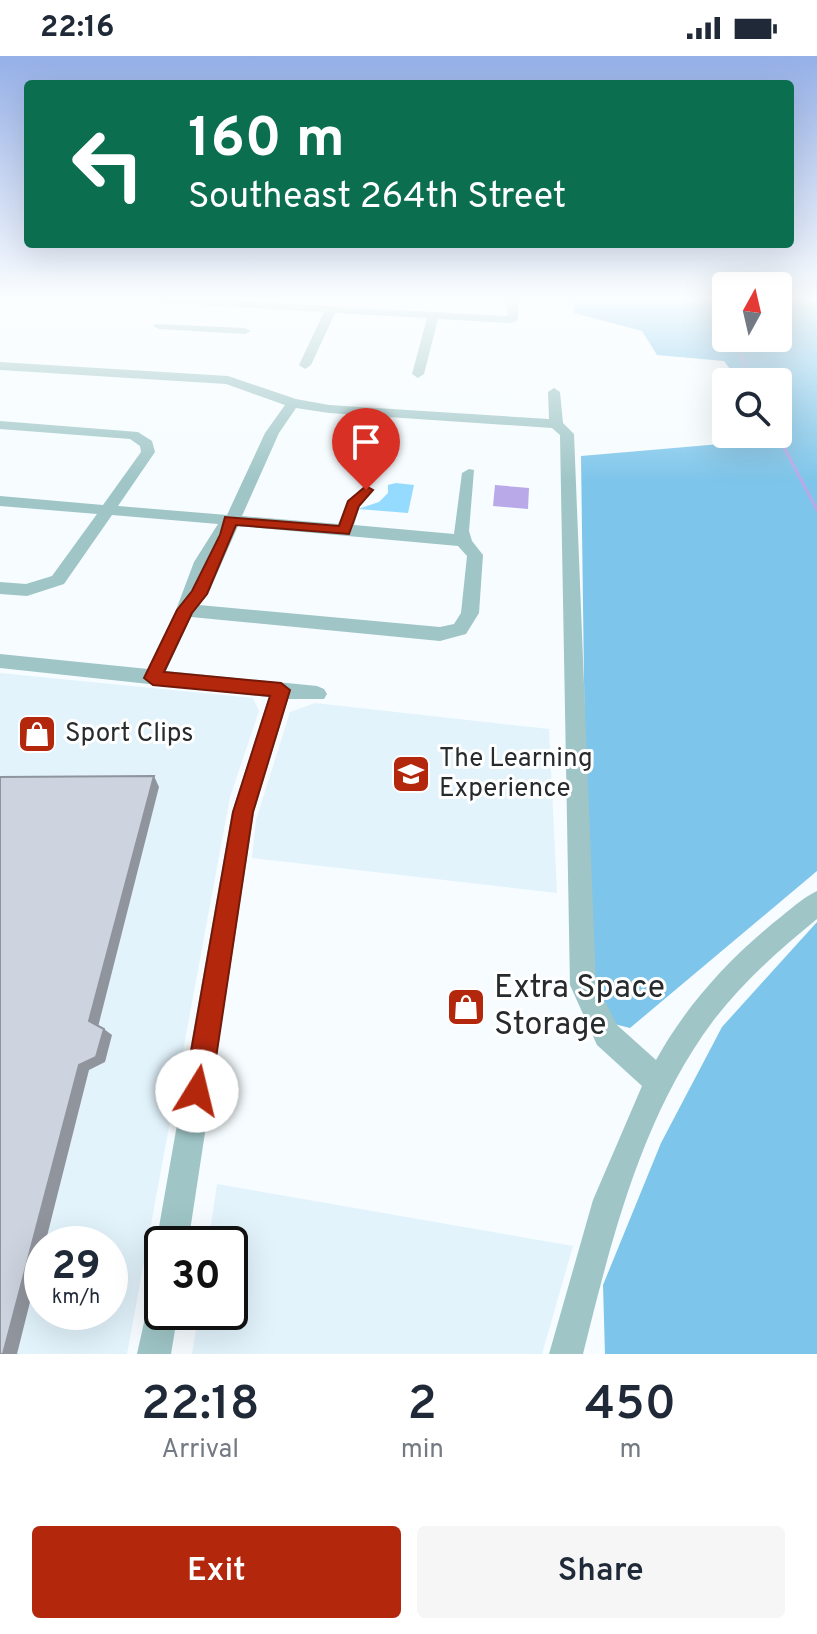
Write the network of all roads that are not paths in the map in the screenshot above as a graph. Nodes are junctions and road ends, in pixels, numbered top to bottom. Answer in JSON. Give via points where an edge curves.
{"nodes":[{"id":1,"x":307,"y":361,"type":"edge"},
{"id":2,"x":421,"y":361,"type":"edge"},
{"id":3,"x":305,"y":365,"type":"dead end"},
{"id":4,"x":0,"y":366,"type":"edge"},
{"id":5,"x":418,"y":374,"type":"dead end"},
{"id":6,"x":554,"y":392,"type":"dead end"},
{"id":7,"x":293,"y":403,"type":"junction"},
{"id":8,"x":556,"y":424,"type":"junction"},
{"id":9,"x":0,"y":425,"type":"edge"},
{"id":10,"x":469,"y":473,"type":"dead end"},
{"id":11,"x":366,"y":490,"type":"dead end"},
{"id":12,"x":0,"y":501,"type":"edge"},
{"id":13,"x":108,"y":510,"type":"junction"},
{"id":14,"x":230,"y":520,"type":"junction"},
{"id":15,"x":344,"y":531,"type":"junction"},
{"id":16,"x":464,"y":542,"type":"junction"},
{"id":17,"x":0,"y":588,"type":"edge"},
{"id":18,"x":185,"y":610,"type":"junction"},
{"id":19,"x":0,"y":661,"type":"edge"},
{"id":20,"x":153,"y":678,"type":"junction"},
{"id":21,"x":281,"y":690,"type":"junction"},
{"id":22,"x":317,"y":694,"type":"dead end"},
{"id":23,"x":817,"y":903,"type":"edge"},
{"id":24,"x":659,"y":1082,"type":"junction"},
{"id":25,"x":175,"y":1226,"type":"edge"},
{"id":26,"x":158,"y":1330,"type":"edge"},
{"id":27,"x":154,"y":1354,"type":"edge"},
{"id":28,"x":566,"y":1354,"type":"edge"}],
"edges":[{"from":1,"to":3,"type":"street"},
{"from":2,"to":5,"type":"street"},
{"from":4,"to":7,"type":"street","via":[[228,380]]},
{"from":6,"to":8,"type":"street"},
{"from":7,"to":8,"type":"street"},
{"from":7,"to":14,"type":"street","via":[[272,433]]},
{"from":8,"to":24,"type":"street","via":[[567,434],[583,985],[607,1035]]},
{"from":9,"to":13,"type":"street","via":[[133,435],[145,441],[148,452]]},
{"from":10,"to":16,"type":"street"},
{"from":11,"to":15,"type":"street","via":[[353,504]]},
{"from":12,"to":13,"type":"street"},
{"from":13,"to":14,"type":"street"},
{"from":13,"to":17,"type":"street","via":[[68,570],[43,588]]},
{"from":14,"to":15,"type":"street"},
{"from":14,"to":18,"type":"street","via":[[218,534]]},
{"from":15,"to":16,"type":"street"},
{"from":16,"to":18,"type":"street","via":[[475,555],[470,613],[464,624],[440,634]]},
{"from":18,"to":20,"type":"street"},
{"from":19,"to":20,"type":"street"},
{"from":20,"to":21,"type":"street"},
{"from":21,"to":22,"type":"street"},
{"from":21,"to":25,"type":"street","via":[[243,812]]},
{"from":23,"to":24,"type":"street","via":[[738,971],[690,1031]]},
{"from":24,"to":28,"type":"street","via":[[617,1173],[593,1243]]},
{"from":26,"to":27,"type":"street"}]}
